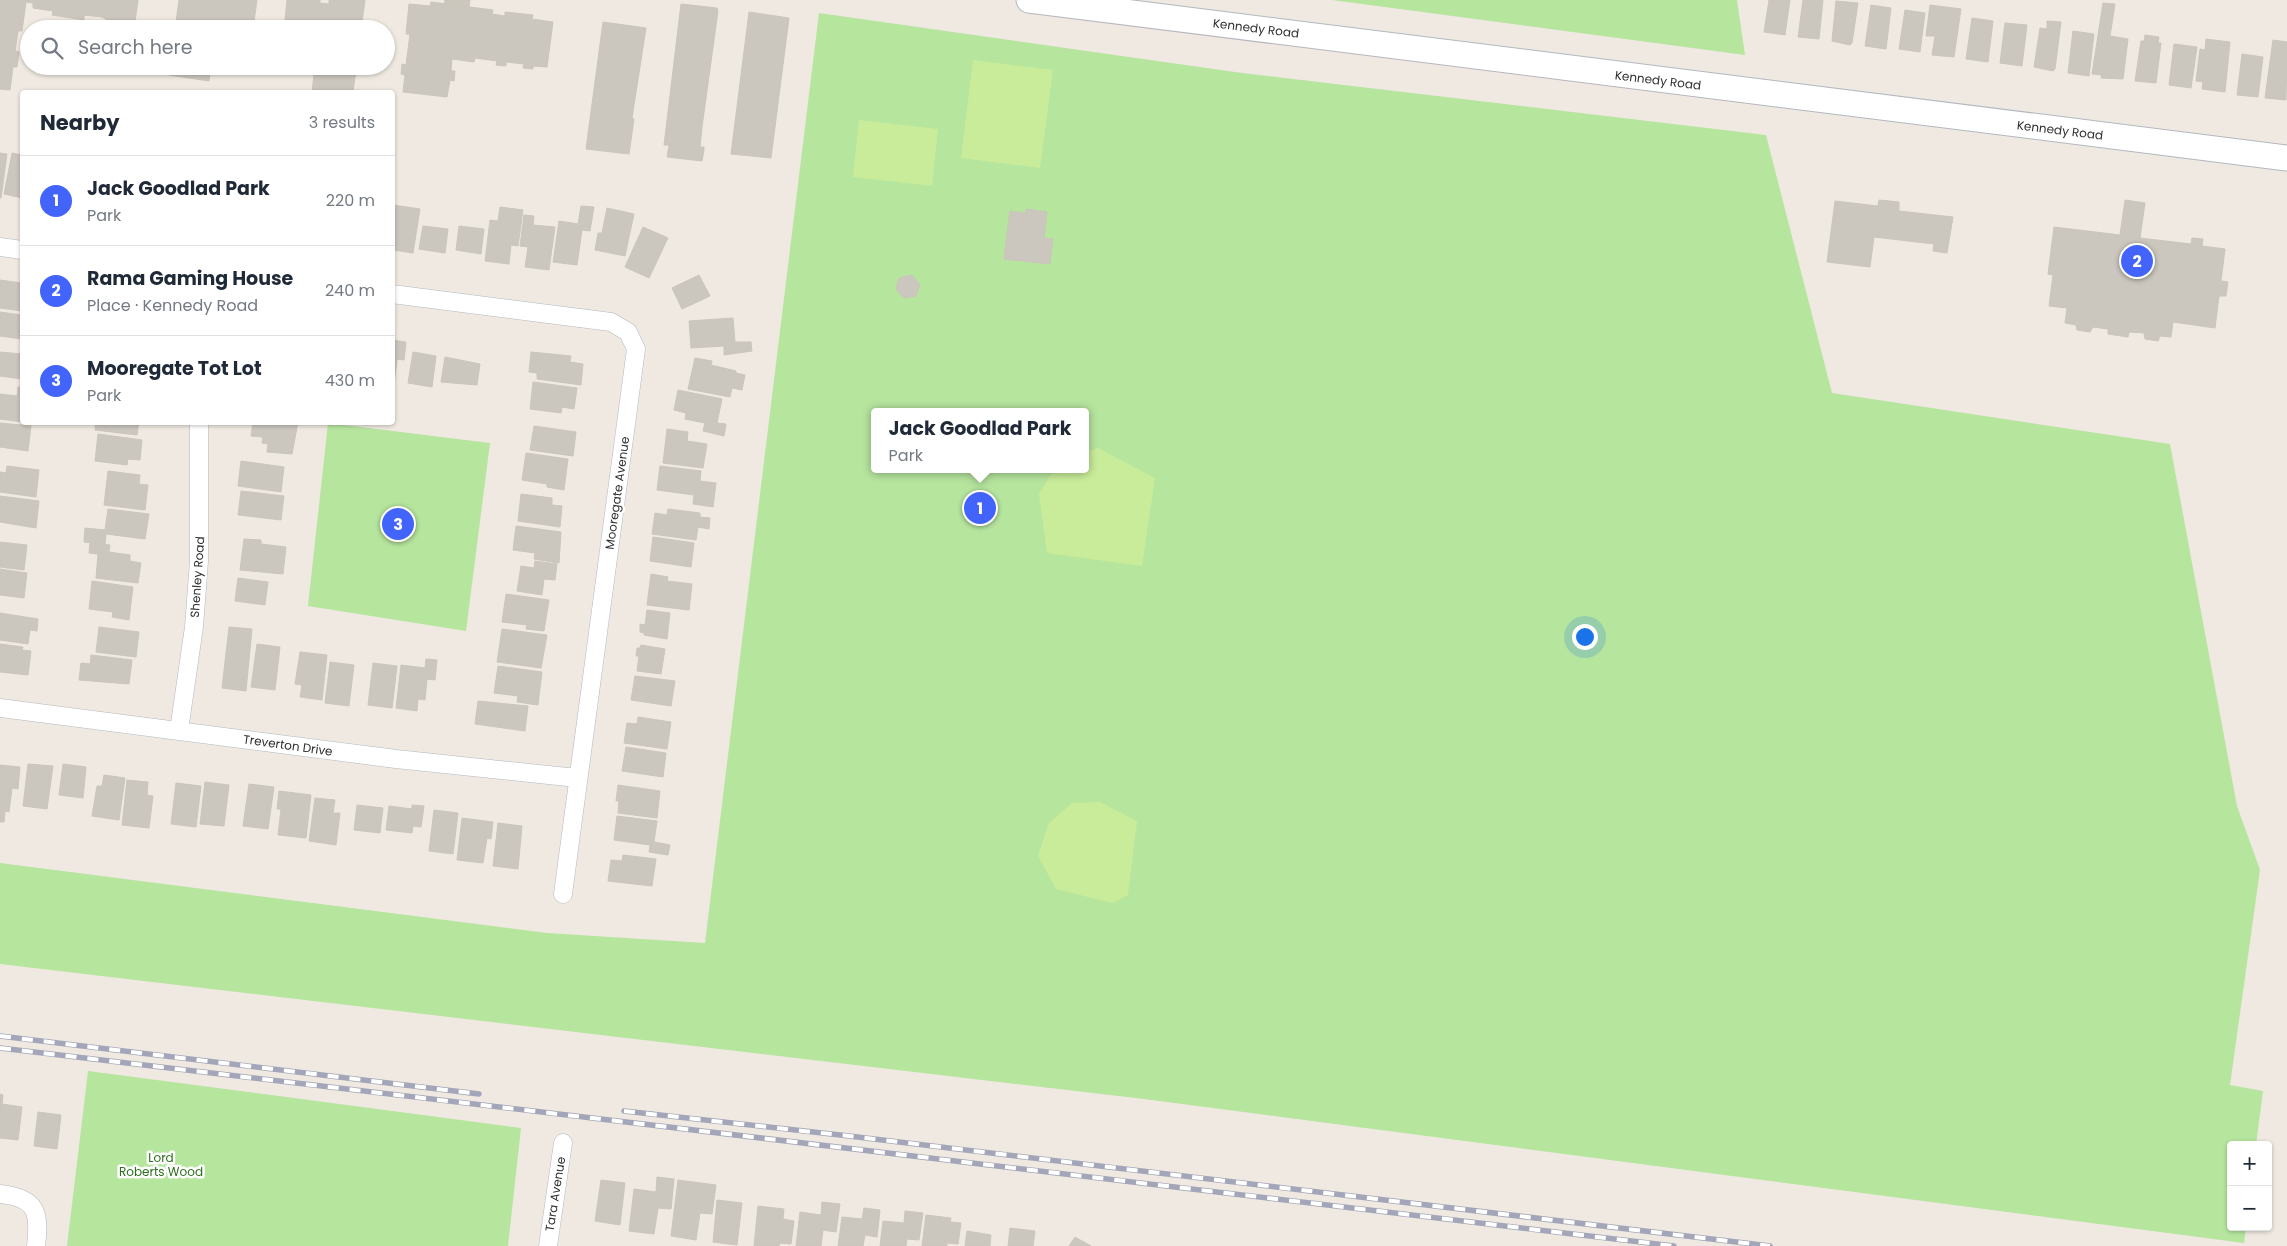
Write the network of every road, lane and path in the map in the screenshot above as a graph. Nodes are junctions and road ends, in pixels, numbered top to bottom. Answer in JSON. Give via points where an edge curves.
{"nodes":[{"id":1,"x":1029,"y":0,"type":"edge"},
{"id":2,"x":1090,"y":4,"type":"edge"},
{"id":3,"x":2287,"y":158,"type":"edge"},
{"id":4,"x":0,"y":247,"type":"edge"},
{"id":5,"x":20,"y":250,"type":"edge"},
{"id":6,"x":395,"y":294,"type":"edge"},
{"id":7,"x":199,"y":425,"type":"edge"},
{"id":8,"x":0,"y":708,"type":"edge"},
{"id":9,"x":179,"y":730,"type":"junction"},
{"id":10,"x":577,"y":778,"type":"junction"},
{"id":11,"x":563,"y":894,"type":"dead end"},
{"id":12,"x":563,"y":1143,"type":"dead end"},
{"id":13,"x":0,"y":1194,"type":"edge"},
{"id":14,"x":36,"y":1246,"type":"edge"},
{"id":15,"x":548,"y":1246,"type":"edge"}],
"edges":[{"from":1,"to":2,"type":"main road","name":"Kennedy Road"},
{"from":2,"to":3,"type":"main road","name":"Kennedy Road"},
{"from":4,"to":5,"type":"street"},
{"from":6,"to":10,"type":"street","name":"Mooregate Avenue","via":[[611,322],[628,332],[636,349]]},
{"from":7,"to":9,"type":"street","name":"Shenley Road","via":[[199,561],[194,627]]},
{"from":8,"to":9,"type":"street","name":"Treverton Drive"},
{"from":9,"to":10,"type":"street","name":"Treverton Drive","via":[[396,760]]},
{"from":10,"to":11,"type":"street","name":"Mooregate Avenue"},
{"from":12,"to":15,"type":"street","name":"Tara Avenue"},
{"from":13,"to":14,"type":"street","via":[[26,1199],[37,1212]]}]}
